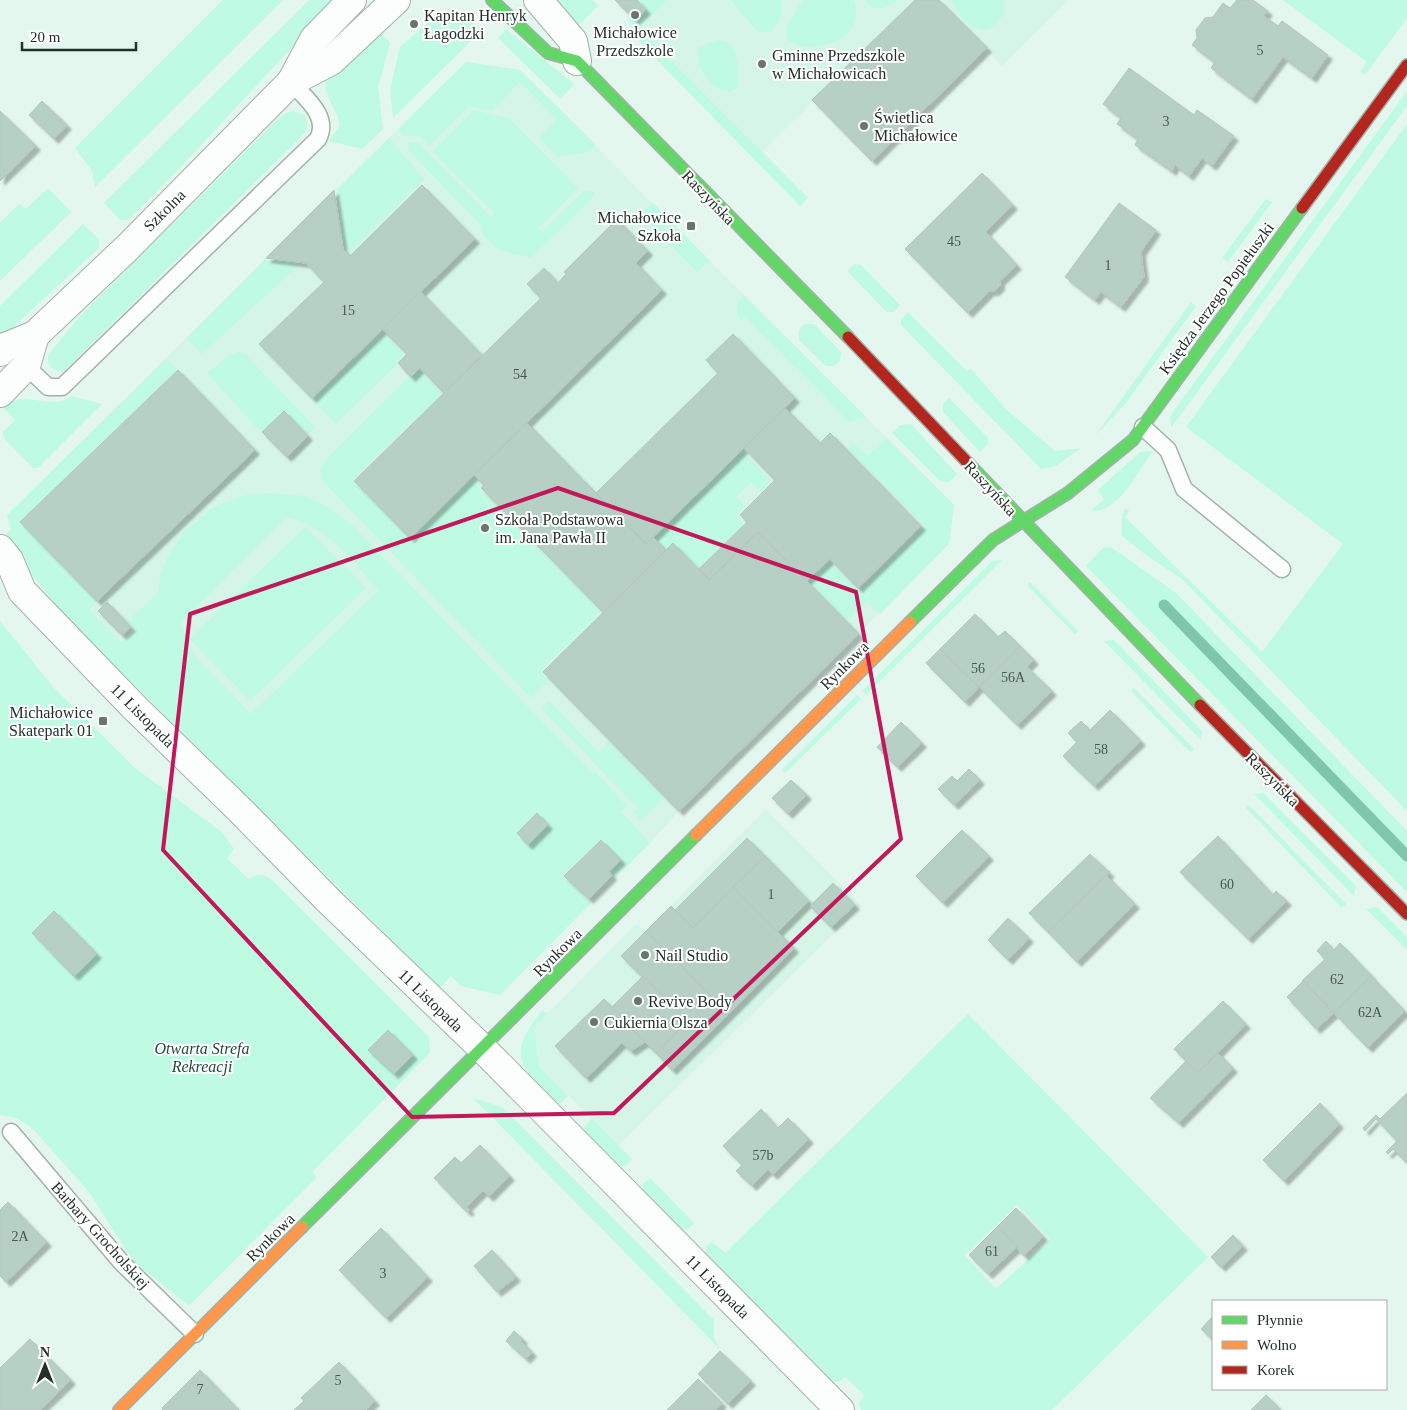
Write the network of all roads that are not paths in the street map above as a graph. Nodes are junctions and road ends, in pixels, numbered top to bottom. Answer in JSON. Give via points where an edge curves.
{"nodes":[{"id":1,"x":352,"y":0,"type":"edge"},
{"id":2,"x":396,"y":0,"type":"edge"},
{"id":3,"x":492,"y":0,"type":"edge"},
{"id":4,"x":538,"y":0,"type":"edge"},
{"id":5,"x":576,"y":61,"type":"junction"},
{"id":6,"x":1407,"y":65,"type":"edge"},
{"id":7,"x":291,"y":82,"type":"junction"},
{"id":8,"x":35,"y":335,"type":"junction"},
{"id":9,"x":0,"y":352,"type":"edge"},
{"id":10,"x":26,"y":366,"type":"junction"},
{"id":11,"x":0,"y":393,"type":"edge"},
{"id":12,"x":1143,"y":427,"type":"junction"},
{"id":13,"x":1022,"y":522,"type":"junction"},
{"id":14,"x":0,"y":549,"type":"edge"},
{"id":15,"x":1282,"y":569,"type":"dead end"},
{"id":16,"x":11,"y":588,"type":"edge"},
{"id":17,"x":1407,"y":914,"type":"edge"},
{"id":18,"x":483,"y":1049,"type":"junction"},
{"id":19,"x":11,"y":1132,"type":"dead end"},
{"id":20,"x":195,"y":1334,"type":"junction"},
{"id":21,"x":119,"y":1410,"type":"edge"},
{"id":22,"x":840,"y":1410,"type":"edge"}],
"edges":[{"from":1,"to":7,"type":"street","name":"Szkolna","via":[[314,39]]},
{"from":2,"to":7,"type":"street","name":"Szkolna","via":[[331,60]]},
{"from":3,"to":5,"type":"street","name":"Raszyńska","via":[[548,53]]},
{"from":4,"to":5,"type":"street","via":[[573,41]]},
{"from":5,"to":13,"type":"street","name":"Raszyńska","via":[[909,400]]},
{"from":6,"to":12,"type":"street","name":"Księdza Jerzego Popiełuszki"},
{"from":7,"to":8,"type":"street","name":"Szkolna","via":[[127,248]]},
{"from":7,"to":10,"type":"lane","via":[[321,118],[318,139],[62,387],[48,388]]},
{"from":8,"to":9,"type":"street","name":"Szkolna"},
{"from":8,"to":10,"type":"street"},
{"from":10,"to":11,"type":"street"},
{"from":12,"to":13,"type":"street","name":"Księdza Jerzego Popiełuszki","via":[[1122,451],[1095,473]]},
{"from":12,"to":15,"type":"lane","via":[[1168,450],[1184,489]]},
{"from":13,"to":17,"type":"street","name":"Raszyńska"},
{"from":13,"to":18,"type":"street","name":"Rynkowa","via":[[993,540]]},
{"from":14,"to":16,"type":"street","name":"11 Listopada","via":[[10,560]]},
{"from":16,"to":18,"type":"street","name":"11 Listopada"},
{"from":18,"to":20,"type":"street","name":"Rynkowa"},
{"from":18,"to":22,"type":"street","name":"11 Listopada"},
{"from":19,"to":20,"type":"lane","name":"Barbary Grocholskiej","via":[[122,1263]]},
{"from":20,"to":21,"type":"street","name":"Rynkowa"}]}
